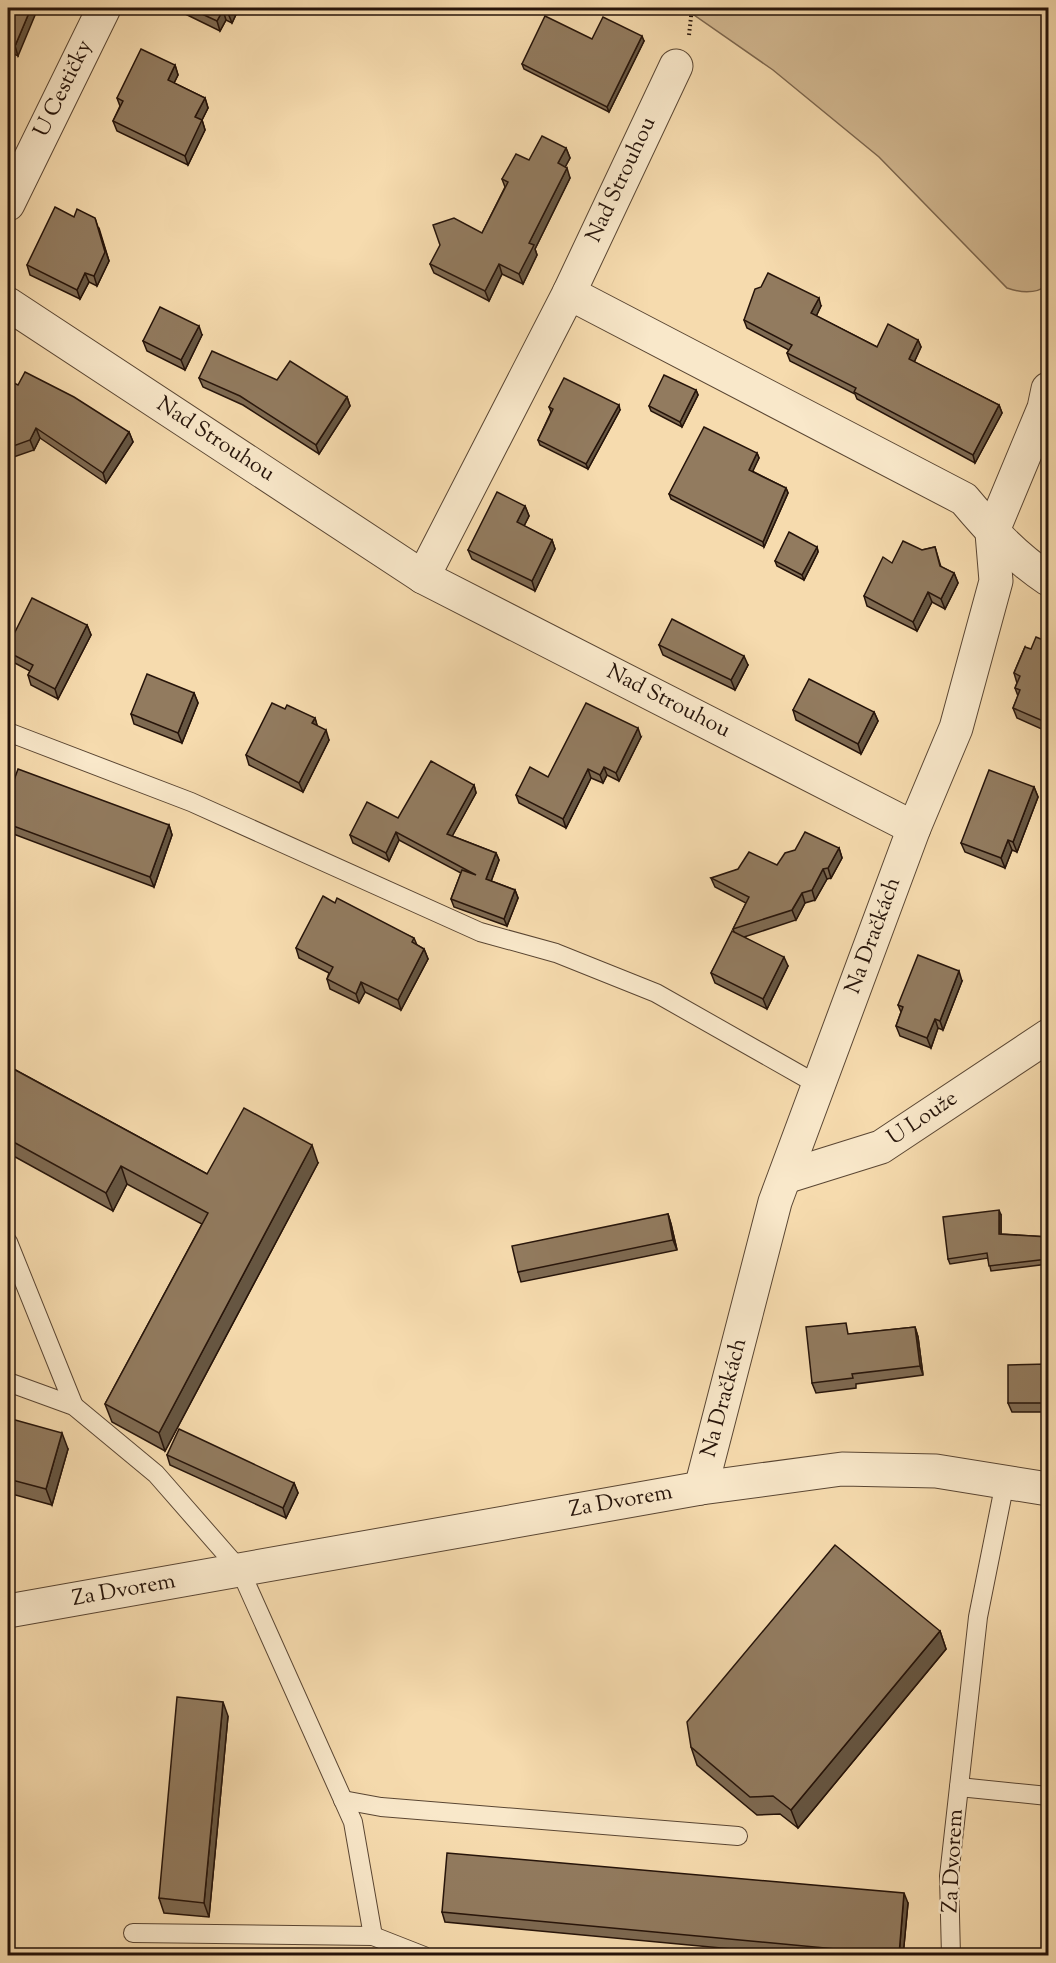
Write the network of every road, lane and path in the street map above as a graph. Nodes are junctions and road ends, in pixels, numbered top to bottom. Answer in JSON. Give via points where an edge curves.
{"nodes":[{"id":1,"x":104,"y":8,"type":"edge"},
{"id":2,"x":676,"y":66,"type":"dead end"},
{"id":3,"x":8,"y":204,"type":"edge"},
{"id":4,"x":568,"y":294,"type":"junction"},
{"id":5,"x":8,"y":304,"type":"edge"},
{"id":6,"x":1048,"y":389,"type":"edge"},
{"id":7,"x":992,"y":533,"type":"junction"},
{"id":8,"x":423,"y":577,"type":"junction"},
{"id":9,"x":1048,"y":579,"type":"edge"},
{"id":10,"x":8,"y":732,"type":"edge"},
{"id":11,"x":914,"y":828,"type":"junction"},
{"id":12,"x":1048,"y":1036,"type":"edge"},
{"id":13,"x":820,"y":1086,"type":"junction"},
{"id":14,"x":785,"y":1177,"type":"junction"},
{"id":15,"x":8,"y":1242,"type":"edge"},
{"id":16,"x":8,"y":1383,"type":"edge"},
{"id":17,"x":74,"y":1406,"type":"junction"},
{"id":18,"x":1005,"y":1482,"type":"junction"},
{"id":19,"x":701,"y":1488,"type":"junction"},
{"id":20,"x":1048,"y":1489,"type":"edge"},
{"id":21,"x":240,"y":1570,"type":"junction"},
{"id":22,"x":8,"y":1611,"type":"edge"},
{"id":23,"x":959,"y":1786,"type":"junction"},
{"id":24,"x":1048,"y":1796,"type":"edge"},
{"id":25,"x":343,"y":1800,"type":"junction"},
{"id":26,"x":738,"y":1836,"type":"dead end"},
{"id":27,"x":133,"y":1933,"type":"dead end"},
{"id":28,"x":373,"y":1936,"type":"junction"},
{"id":29,"x":424,"y":1956,"type":"edge"},
{"id":30,"x":951,"y":1956,"type":"edge"}],
"edges":[{"from":1,"to":3,"type":"street","name":"U Cestičky"},
{"from":2,"to":4,"type":"street","name":"Nad Strouhou"},
{"from":4,"to":7,"type":"street","via":[[964,499]]},
{"from":4,"to":8,"type":"street","name":"Nad Strouhou"},
{"from":5,"to":8,"type":"street","name":"Nad Strouhou"},
{"from":6,"to":7,"type":"street","name":"Na Dračkách","via":[[1044,408]]},
{"from":7,"to":9,"type":"street"},
{"from":7,"to":11,"type":"street","name":"Na Dračkách","via":[[996,581],[956,728]]},
{"from":8,"to":11,"type":"street","name":"Nad Strouhou"},
{"from":10,"to":13,"type":"lane","via":[[191,802],[480,932],[556,953],[656,993]]},
{"from":11,"to":13,"type":"street","name":"Na Dračkách"},
{"from":12,"to":14,"type":"street","name":"U Louže","via":[[881,1147]]},
{"from":13,"to":14,"type":"street","name":"Na Dračkách"},
{"from":14,"to":19,"type":"street","name":"Na Dračkách","via":[[775,1202]]},
{"from":15,"to":17,"type":"lane"},
{"from":16,"to":17,"type":"lane"},
{"from":17,"to":21,"type":"lane","via":[[156,1474]]},
{"from":18,"to":19,"type":"street","name":"Za Dvorem","via":[[936,1471],[842,1469]]},
{"from":18,"to":20,"type":"street","name":"Za Dvorem"},
{"from":18,"to":23,"type":"lane","name":"Za Dvorem","via":[[978,1617]]},
{"from":19,"to":21,"type":"street","name":"Za Dvorem"},
{"from":21,"to":22,"type":"street","name":"Za Dvorem"},
{"from":21,"to":25,"type":"lane"},
{"from":23,"to":24,"type":"lane"},
{"from":23,"to":30,"type":"lane","name":"Za Dvorem","via":[[949,1876]]},
{"from":25,"to":26,"type":"lane","via":[[381,1807]]},
{"from":25,"to":28,"type":"lane","via":[[353,1822]]},
{"from":27,"to":28,"type":"lane"},
{"from":28,"to":29,"type":"lane"}]}
